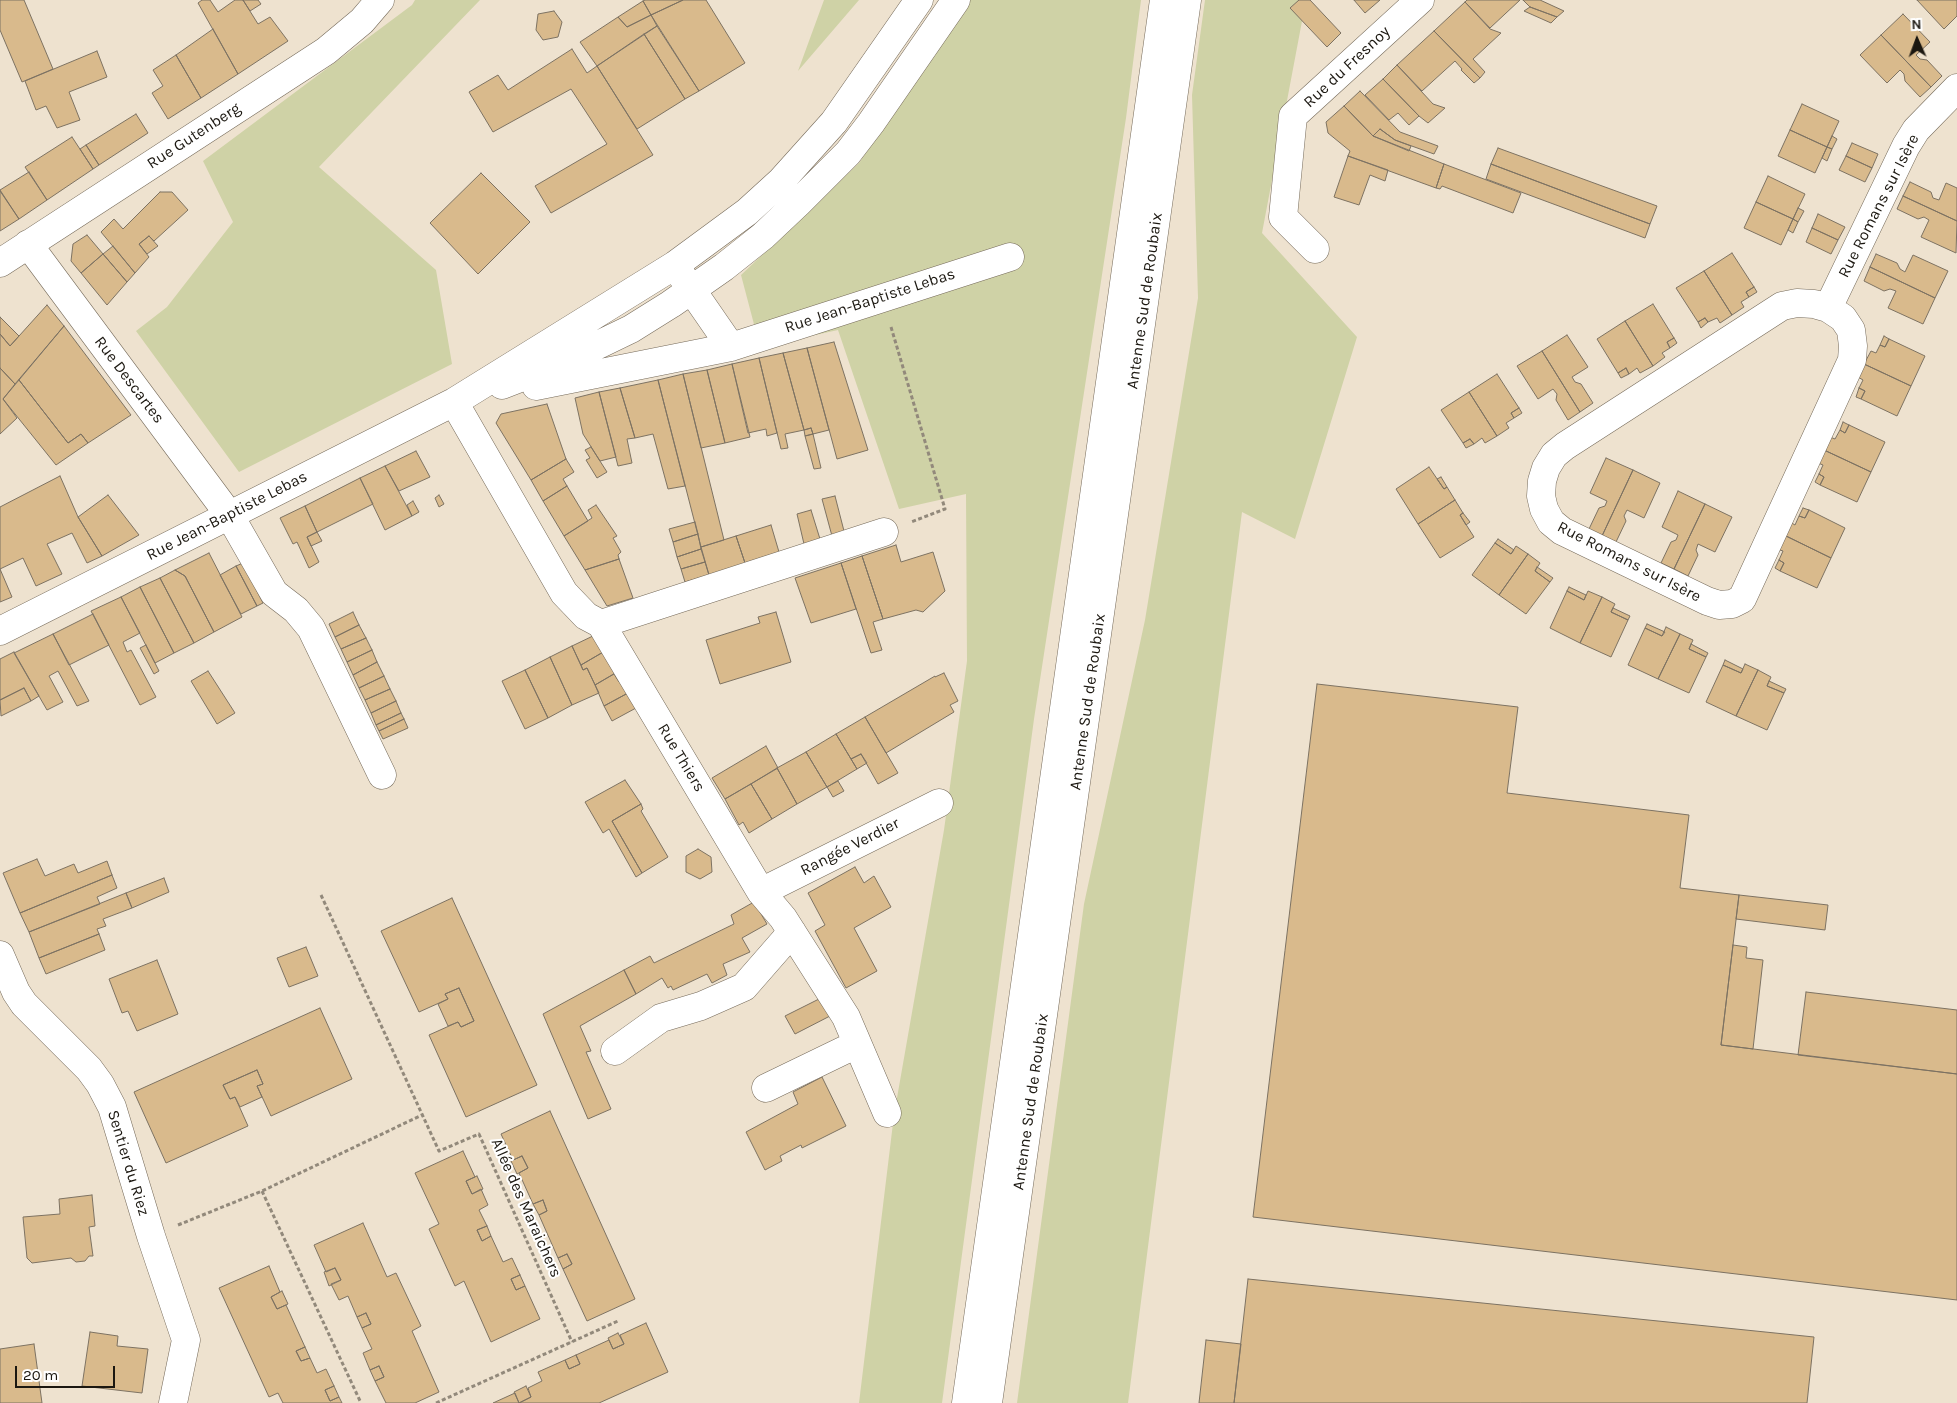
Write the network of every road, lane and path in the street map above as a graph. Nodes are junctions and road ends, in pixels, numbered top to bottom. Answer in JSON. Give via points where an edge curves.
{"nodes":[{"id":1,"x":380,"y":0,"type":"edge"},
{"id":2,"x":919,"y":0,"type":"edge"},
{"id":3,"x":956,"y":0,"type":"edge"},
{"id":4,"x":1164,"y":0,"type":"edge"},
{"id":5,"x":1187,"y":0,"type":"edge"},
{"id":6,"x":1420,"y":0,"type":"edge"},
{"id":7,"x":1957,"y":88,"type":"edge"},
{"id":8,"x":28,"y":244,"type":"junction"},
{"id":9,"x":1315,"y":249,"type":"dead end"},
{"id":10,"x":1010,"y":257,"type":"dead end"},
{"id":11,"x":0,"y":264,"type":"edge"},
{"id":12,"x":675,"y":266,"type":"junction"},
{"id":13,"x":692,"y":290,"type":"junction"},
{"id":14,"x":882,"y":297,"type":"junction"},
{"id":15,"x":1828,"y":308,"type":"junction"},
{"id":16,"x":731,"y":346,"type":"junction"},
{"id":17,"x":454,"y":402,"type":"junction"},
{"id":18,"x":230,"y":516,"type":"junction"},
{"id":19,"x":884,"y":532,"type":"joint"},
{"id":20,"x":601,"y":624,"type":"junction"},
{"id":21,"x":0,"y":631,"type":"edge"},
{"id":22,"x":382,"y":775,"type":"dead end"},
{"id":23,"x":939,"y":803,"type":"dead end"},
{"id":24,"x":761,"y":892,"type":"junction"},
{"id":25,"x":321,"y":896,"type":"dead end"},
{"id":26,"x":792,"y":932,"type":"junction"},
{"id":27,"x":0,"y":955,"type":"edge"},
{"id":28,"x":858,"y":1044,"type":"junction"},
{"id":29,"x":615,"y":1051,"type":"dead end"},
{"id":30,"x":766,"y":1088,"type":"dead end"},
{"id":31,"x":887,"y":1114,"type":"dead end"},
{"id":32,"x":422,"y":1115,"type":"junction"},
{"id":33,"x":262,"y":1191,"type":"junction"},
{"id":34,"x":151,"y":1236,"type":"junction"},
{"id":35,"x":618,"y":1321,"type":"dead end"},
{"id":36,"x":572,"y":1342,"type":"junction"},
{"id":37,"x":172,"y":1403,"type":"edge"},
{"id":38,"x":361,"y":1403,"type":"edge"},
{"id":39,"x":436,"y":1403,"type":"edge"},
{"id":40,"x":966,"y":1403,"type":"edge"},
{"id":41,"x":988,"y":1403,"type":"edge"}],
"edges":[{"from":1,"to":8,"type":"main road","name":"Rue Gutenberg","via":[[362,21],[326,51]]},
{"from":2,"to":12,"type":"main road","name":"Rue Jean-Baptiste Lebas","via":[[834,122],[781,181],[747,212]]},
{"from":3,"to":13,"type":"main road","name":"Rue Jean-Baptiste Lebas","via":[[848,152],[763,236]]},
{"from":4,"to":40,"type":"main road","name":"Antenne Sud de Roubaix"},
{"from":5,"to":41,"type":"main road","name":"Antenne Sud de Roubaix"},
{"from":6,"to":9,"type":"main road","name":"Rue du Fresnoy","via":[[1293,116],[1283,217]]},
{"from":7,"to":15,"type":"main road","name":"Rue Romans sur Isère","via":[[1916,130],[1906,146]]},
{"from":8,"to":11,"type":"main road","name":"Rue Gutenberg"},
{"from":8,"to":18,"type":"main road","name":"Rue Descartes"},
{"from":10,"to":14,"type":"main road","name":"Rue Jean-Baptiste Lebas"},
{"from":12,"to":13,"type":"main road"},
{"from":12,"to":17,"type":"main road","name":"Rue Jean-Baptiste Lebas"},
{"from":13,"to":16,"type":"main road"},
{"from":13,"to":17,"type":"main road","name":"Rue Jean-Baptiste Lebas","via":[[631,329],[569,359]]},
{"from":14,"to":16,"type":"main road","name":"Rue Jean-Baptiste Lebas"},
{"from":14,"to":19,"type":"path","via":[[945,509]]},
{"from":15,"to":15,"type":"main road","name":"Rue Romans sur Isère","via":[[1851,330],[1852,360],[1742,599],[1732,604],[1707,602],[1562,531],[1551,522],[1541,496],[1542,481],[1554,455],[1565,446],[1782,306],[1797,303]]},
{"from":16,"to":17,"type":"main road","name":"Rue Jean-Baptiste Lebas"},
{"from":17,"to":18,"type":"main road","name":"Rue Jean-Baptiste Lebas"},
{"from":17,"to":20,"type":"main road","name":"Rue Thiers","via":[[564,593],[586,616]]},
{"from":18,"to":21,"type":"main road","name":"Rue Jean-Baptiste Lebas"},
{"from":18,"to":22,"type":"main road","name":"Rue Descartes","via":[[274,593],[296,610],[311,628]]},
{"from":19,"to":20,"type":"main road"},
{"from":20,"to":24,"type":"main road","name":"Rue Thiers"},
{"from":23,"to":24,"type":"main road","name":"Rangée Verdier"},
{"from":24,"to":26,"type":"main road","name":"Rue Thiers"},
{"from":25,"to":32,"type":"path","name":"Allée des Maraichers"},
{"from":26,"to":28,"type":"main road","name":"Rue Thiers","via":[[846,1018]]},
{"from":26,"to":29,"type":"main road","via":[[744,986],[701,1006],[661,1018]]},
{"from":27,"to":34,"type":"main road","name":"Sentier du Riez","via":[[24,1004],[76,1054],[100,1084],[112,1107]]},
{"from":28,"to":30,"type":"main road"},
{"from":28,"to":31,"type":"main road","name":"Rue Thiers"},
{"from":32,"to":33,"type":"path"},
{"from":32,"to":36,"type":"path","name":"Allée des Maraichers","via":[[439,1151],[480,1134]]},
{"from":33,"to":34,"type":"path"},
{"from":33,"to":38,"type":"path"},
{"from":34,"to":37,"type":"main road","name":"Sentier du Riez","via":[[186,1340]]},
{"from":35,"to":36,"type":"path"},
{"from":36,"to":39,"type":"path"}]}
